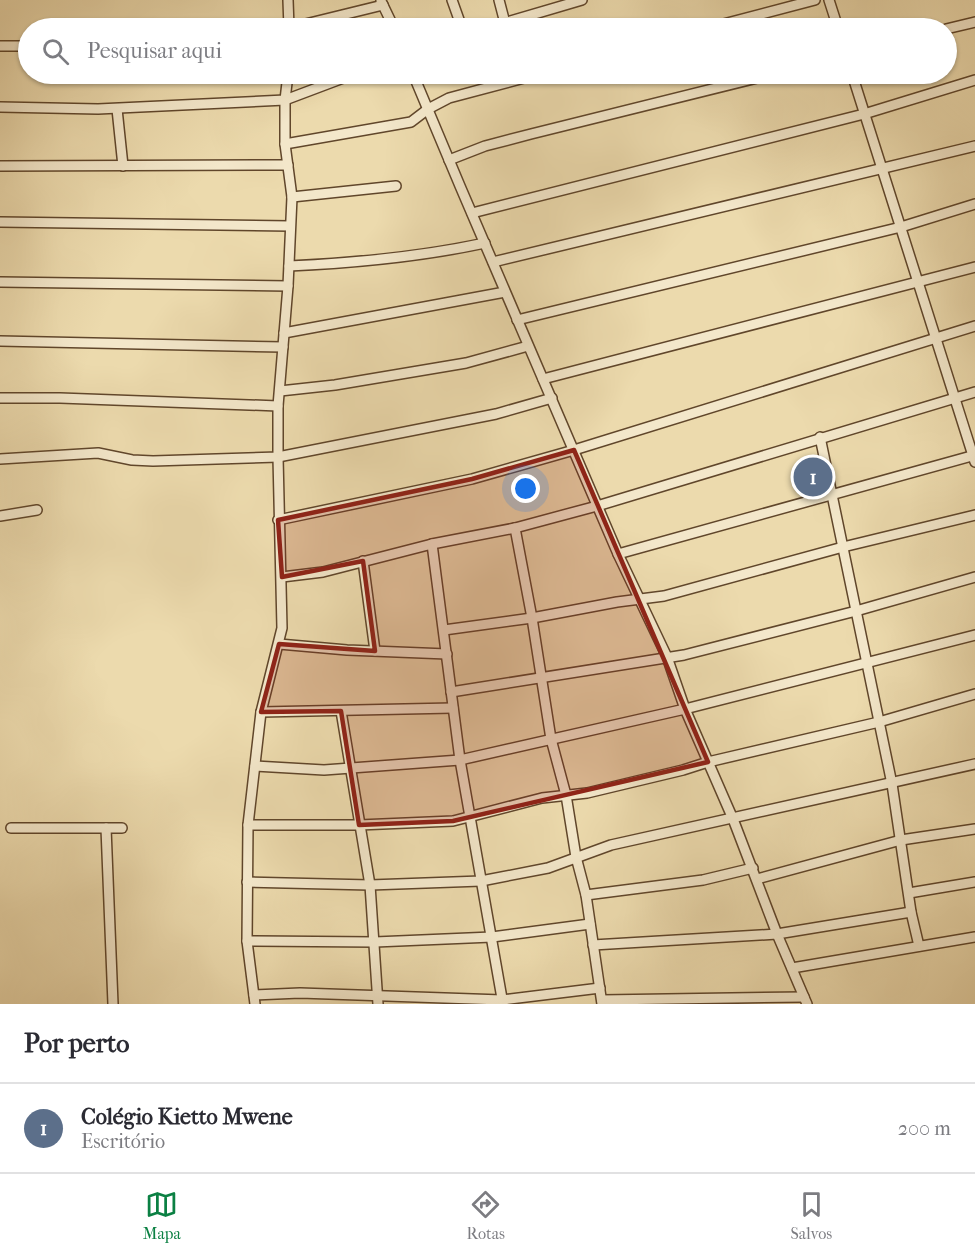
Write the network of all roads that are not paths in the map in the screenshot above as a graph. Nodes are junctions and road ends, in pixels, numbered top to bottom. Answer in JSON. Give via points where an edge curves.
{"nodes":[{"id":1,"x":288,"y":0,"type":"edge"},
{"id":2,"x":452,"y":0,"type":"edge"},
{"id":3,"x":499,"y":0,"type":"edge"},
{"id":4,"x":582,"y":0,"type":"edge"},
{"id":5,"x":815,"y":0,"type":"edge"},
{"id":6,"x":829,"y":0,"type":"edge"},
{"id":7,"x":382,"y":2,"type":"edge"},
{"id":8,"x":289,"y":18,"type":"edge"},
{"id":9,"x":325,"y":18,"type":"edge"},
{"id":10,"x":389,"y":18,"type":"edge"},
{"id":11,"x":458,"y":18,"type":"edge"},
{"id":12,"x":503,"y":18,"type":"edge"},
{"id":13,"x":521,"y":18,"type":"edge"},
{"id":14,"x":746,"y":18,"type":"edge"},
{"id":15,"x":835,"y":18,"type":"edge"},
{"id":16,"x":975,"y":22,"type":"edge"},
{"id":17,"x":957,"y":26,"type":"edge"},
{"id":18,"x":0,"y":46,"type":"edge"},
{"id":19,"x":18,"y":46,"type":"edge"},
{"id":20,"x":975,"y":80,"type":"edge"},
{"id":21,"x":287,"y":84,"type":"edge"},
{"id":22,"x":327,"y":84,"type":"edge"},
{"id":23,"x":417,"y":84,"type":"edge"},
{"id":24,"x":501,"y":84,"type":"edge"},
{"id":25,"x":733,"y":84,"type":"edge"},
{"id":26,"x":855,"y":84,"type":"edge"},
{"id":27,"x":285,"y":100,"type":"junction"},
{"id":28,"x":0,"y":107,"type":"edge"},
{"id":29,"x":117,"y":109,"type":"junction"},
{"id":30,"x":428,"y":109,"type":"junction"},
{"id":31,"x":864,"y":114,"type":"junction"},
{"id":32,"x":285,"y":144,"type":"junction"},
{"id":33,"x":975,"y":146,"type":"edge"},
{"id":34,"x":449,"y":160,"type":"junction"},
{"id":35,"x":288,"y":165,"type":"junction"},
{"id":36,"x":0,"y":166,"type":"edge"},
{"id":37,"x":123,"y":166,"type":"junction"},
{"id":38,"x":882,"y":170,"type":"junction"},
{"id":39,"x":396,"y":186,"type":"dead end"},
{"id":40,"x":292,"y":197,"type":"junction"},
{"id":41,"x":975,"y":204,"type":"edge"},
{"id":42,"x":472,"y":213,"type":"junction"},
{"id":43,"x":0,"y":222,"type":"edge"},
{"id":44,"x":290,"y":226,"type":"junction"},
{"id":45,"x":901,"y":227,"type":"junction"},
{"id":46,"x":484,"y":243,"type":"junction"},
{"id":47,"x":493,"y":262,"type":"junction"},
{"id":48,"x":289,"y":266,"type":"junction"},
{"id":49,"x":975,"y":267,"type":"edge"},
{"id":50,"x":0,"y":282,"type":"edge"},
{"id":51,"x":920,"y":283,"type":"junction"},
{"id":52,"x":288,"y":286,"type":"junction"},
{"id":53,"x":505,"y":292,"type":"junction"},
{"id":54,"x":517,"y":320,"type":"junction"},
{"id":55,"x":975,"y":326,"type":"edge"},
{"id":56,"x":284,"y":333,"type":"junction"},
{"id":57,"x":936,"y":337,"type":"junction"},
{"id":58,"x":0,"y":341,"type":"edge"},
{"id":59,"x":528,"y":346,"type":"junction"},
{"id":60,"x":283,"y":347,"type":"junction"},
{"id":61,"x":543,"y":379,"type":"junction"},
{"id":62,"x":280,"y":391,"type":"junction"},
{"id":63,"x":975,"y":392,"type":"edge"},
{"id":64,"x":0,"y":398,"type":"edge"},
{"id":65,"x":552,"y":398,"type":"junction"},
{"id":66,"x":954,"y":398,"type":"junction"},
{"id":67,"x":278,"y":406,"type":"junction"},
{"id":68,"x":820,"y":437,"type":"junction"},
{"id":69,"x":574,"y":450,"type":"junction"},
{"id":70,"x":278,"y":457,"type":"junction"},
{"id":71,"x":974,"y":458,"type":"edge"},
{"id":72,"x":0,"y":459,"type":"edge"},
{"id":73,"x":833,"y":494,"type":"junction"},
{"id":74,"x":597,"y":506,"type":"junction"},
{"id":75,"x":37,"y":510,"type":"dead end"},
{"id":76,"x":975,"y":515,"type":"edge"},
{"id":77,"x":0,"y":516,"type":"edge"},
{"id":78,"x":278,"y":520,"type":"junction"},
{"id":79,"x":515,"y":528,"type":"junction"},
{"id":80,"x":432,"y":544,"type":"junction"},
{"id":81,"x":843,"y":547,"type":"junction"},
{"id":82,"x":618,"y":554,"type":"junction"},
{"id":83,"x":363,"y":561,"type":"junction"},
{"id":84,"x":282,"y":577,"type":"junction"},
{"id":85,"x":975,"y":577,"type":"edge"},
{"id":86,"x":640,"y":600,"type":"junction"},
{"id":87,"x":856,"y":611,"type":"junction"},
{"id":88,"x":532,"y":618,"type":"junction"},
{"id":89,"x":444,"y":630,"type":"junction"},
{"id":90,"x":975,"y":635,"type":"edge"},
{"id":91,"x":279,"y":644,"type":"junction"},
{"id":92,"x":375,"y":651,"type":"junction"},
{"id":93,"x":447,"y":654,"type":"junction"},
{"id":94,"x":667,"y":657,"type":"junction"},
{"id":95,"x":867,"y":662,"type":"junction"},
{"id":96,"x":542,"y":677,"type":"junction"},
{"id":97,"x":451,"y":692,"type":"junction"},
{"id":98,"x":975,"y":694,"type":"edge"},
{"id":99,"x":453,"y":708,"type":"junction"},
{"id":100,"x":685,"y":709,"type":"junction"},
{"id":101,"x":341,"y":711,"type":"junction"},
{"id":102,"x":261,"y":712,"type":"junction"},
{"id":103,"x":879,"y":722,"type":"junction"},
{"id":104,"x":551,"y":739,"type":"junction"},
{"id":105,"x":460,"y":760,"type":"junction"},
{"id":106,"x":708,"y":762,"type":"junction"},
{"id":107,"x":975,"y":764,"type":"edge"},
{"id":108,"x":255,"y":766,"type":"junction"},
{"id":109,"x":349,"y":768,"type":"junction"},
{"id":110,"x":892,"y":784,"type":"junction"},
{"id":111,"x":566,"y":795,"type":"junction"},
{"id":112,"x":470,"y":816,"type":"junction"},
{"id":113,"x":733,"y":819,"type":"junction"},
{"id":114,"x":248,"y":825,"type":"junction"},
{"id":115,"x":359,"y":825,"type":"junction"},
{"id":116,"x":11,"y":828,"type":"dead end"},
{"id":117,"x":106,"y":828,"type":"junction"},
{"id":118,"x":122,"y":828,"type":"dead end"},
{"id":119,"x":975,"y":829,"type":"edge"},
{"id":120,"x":901,"y":840,"type":"junction"},
{"id":121,"x":576,"y":857,"type":"junction"},
{"id":122,"x":753,"y":867,"type":"junction"},
{"id":123,"x":757,"y":879,"type":"junction"},
{"id":124,"x":481,"y":881,"type":"junction"},
{"id":125,"x":247,"y":882,"type":"junction"},
{"id":126,"x":975,"y":882,"type":"edge"},
{"id":127,"x":370,"y":885,"type":"junction"},
{"id":128,"x":909,"y":892,"type":"junction"},
{"id":129,"x":586,"y":895,"type":"junction"},
{"id":130,"x":911,"y":912,"type":"junction"},
{"id":131,"x":590,"y":924,"type":"junction"},
{"id":132,"x":777,"y":934,"type":"junction"},
{"id":133,"x":492,"y":937,"type":"junction"},
{"id":134,"x":975,"y":937,"type":"edge"},
{"id":135,"x":247,"y":941,"type":"junction"},
{"id":136,"x":375,"y":942,"type":"junction"},
{"id":137,"x":593,"y":945,"type":"junction"},
{"id":138,"x":919,"y":946,"type":"junction"},
{"id":139,"x":792,"y":968,"type":"junction"},
{"id":140,"x":600,"y":988,"type":"junction"},
{"id":141,"x":255,"y":1000,"type":"edge"},
{"id":142,"x":378,"y":1000,"type":"edge"},
{"id":143,"x":806,"y":1000,"type":"edge"},
{"id":144,"x":502,"y":1002,"type":"edge"},
{"id":145,"x":602,"y":1002,"type":"edge"},
{"id":146,"x":113,"y":1004,"type":"edge"}],
"edges":[{"from":1,"to":8,"type":"street"},
{"from":2,"to":11,"type":"street"},
{"from":3,"to":12,"type":"street"},
{"from":4,"to":13,"type":"street"},
{"from":5,"to":14,"type":"street"},
{"from":6,"to":15,"type":"street"},
{"from":7,"to":9,"type":"street"},
{"from":7,"to":10,"type":"street"},
{"from":16,"to":17,"type":"street"},
{"from":18,"to":19,"type":"street"},
{"from":20,"to":31,"type":"street"},
{"from":21,"to":27,"type":"street"},
{"from":22,"to":27,"type":"street"},
{"from":23,"to":30,"type":"street"},
{"from":24,"to":30,"type":"street","via":[[448,98]]},
{"from":25,"to":34,"type":"street","via":[[485,146]]},
{"from":26,"to":31,"type":"street"},
{"from":27,"to":29,"type":"street"},
{"from":27,"to":32,"type":"street"},
{"from":28,"to":29,"type":"street"},
{"from":29,"to":37,"type":"street"},
{"from":30,"to":32,"type":"street","via":[[411,122]]},
{"from":30,"to":34,"type":"street"},
{"from":31,"to":38,"type":"street"},
{"from":31,"to":42,"type":"street"},
{"from":32,"to":35,"type":"street"},
{"from":33,"to":38,"type":"street"},
{"from":34,"to":42,"type":"street"},
{"from":35,"to":37,"type":"street"},
{"from":35,"to":40,"type":"street"},
{"from":36,"to":37,"type":"street"},
{"from":38,"to":45,"type":"street"},
{"from":38,"to":47,"type":"street"},
{"from":39,"to":40,"type":"street"},
{"from":40,"to":44,"type":"street"},
{"from":41,"to":45,"type":"street"},
{"from":42,"to":46,"type":"street"},
{"from":43,"to":44,"type":"street"},
{"from":44,"to":48,"type":"street"},
{"from":45,"to":51,"type":"street"},
{"from":45,"to":54,"type":"street"},
{"from":46,"to":47,"type":"street"},
{"from":46,"to":48,"type":"street","via":[[434,254]]},
{"from":47,"to":53,"type":"street"},
{"from":48,"to":52,"type":"street"},
{"from":49,"to":51,"type":"street"},
{"from":50,"to":52,"type":"street"},
{"from":51,"to":57,"type":"street"},
{"from":51,"to":61,"type":"street"},
{"from":52,"to":56,"type":"street"},
{"from":53,"to":54,"type":"street"},
{"from":53,"to":56,"type":"street"},
{"from":54,"to":59,"type":"street"},
{"from":55,"to":57,"type":"street"},
{"from":56,"to":60,"type":"street"},
{"from":57,"to":66,"type":"street"},
{"from":57,"to":69,"type":"street"},
{"from":58,"to":60,"type":"street"},
{"from":59,"to":61,"type":"street"},
{"from":59,"to":62,"type":"street","via":[[466,363]]},
{"from":60,"to":62,"type":"street"},
{"from":61,"to":65,"type":"street"},
{"from":62,"to":67,"type":"street"},
{"from":63,"to":66,"type":"street"},
{"from":64,"to":67,"type":"street"},
{"from":65,"to":69,"type":"street"},
{"from":65,"to":70,"type":"street","via":[[475,418]]},
{"from":66,"to":68,"type":"street"},
{"from":66,"to":71,"type":"street"},
{"from":67,"to":70,"type":"street"},
{"from":68,"to":73,"type":"street"},
{"from":68,"to":74,"type":"street"},
{"from":69,"to":74,"type":"street"},
{"from":69,"to":78,"type":"street","via":[[472,478]]},
{"from":70,"to":72,"type":"street","via":[[153,461],[98,453]]},
{"from":70,"to":78,"type":"street"},
{"from":71,"to":73,"type":"street"},
{"from":73,"to":81,"type":"street"},
{"from":73,"to":82,"type":"street"},
{"from":74,"to":79,"type":"street"},
{"from":74,"to":82,"type":"street"},
{"from":75,"to":77,"type":"street"},
{"from":76,"to":81,"type":"street"},
{"from":78,"to":84,"type":"street"},
{"from":79,"to":80,"type":"street"},
{"from":79,"to":88,"type":"street"},
{"from":80,"to":83,"type":"street"},
{"from":80,"to":89,"type":"street"},
{"from":81,"to":86,"type":"street"},
{"from":81,"to":87,"type":"street"},
{"from":82,"to":86,"type":"street"},
{"from":83,"to":84,"type":"street","via":[[323,572]]},
{"from":83,"to":92,"type":"street"},
{"from":84,"to":91,"type":"street"},
{"from":85,"to":87,"type":"street"},
{"from":86,"to":88,"type":"street"},
{"from":86,"to":94,"type":"street"},
{"from":87,"to":94,"type":"street"},
{"from":87,"to":95,"type":"street"},
{"from":88,"to":89,"type":"street"},
{"from":88,"to":96,"type":"street"},
{"from":89,"to":93,"type":"street"},
{"from":90,"to":95,"type":"street"},
{"from":91,"to":92,"type":"street"},
{"from":91,"to":102,"type":"street"},
{"from":92,"to":93,"type":"street"},
{"from":93,"to":97,"type":"street"},
{"from":94,"to":96,"type":"street"},
{"from":94,"to":100,"type":"street"},
{"from":95,"to":100,"type":"street"},
{"from":95,"to":103,"type":"street"},
{"from":96,"to":97,"type":"street"},
{"from":96,"to":104,"type":"street"},
{"from":97,"to":99,"type":"street"},
{"from":98,"to":103,"type":"street"},
{"from":99,"to":101,"type":"street"},
{"from":99,"to":105,"type":"street"},
{"from":100,"to":104,"type":"street"},
{"from":100,"to":106,"type":"street"},
{"from":101,"to":102,"type":"street"},
{"from":101,"to":109,"type":"street"},
{"from":102,"to":108,"type":"street"},
{"from":103,"to":106,"type":"street"},
{"from":103,"to":110,"type":"street"},
{"from":104,"to":105,"type":"street"},
{"from":104,"to":111,"type":"street"},
{"from":105,"to":109,"type":"street"},
{"from":105,"to":112,"type":"street"},
{"from":106,"to":111,"type":"street","via":[[587,794]]},
{"from":106,"to":113,"type":"street"},
{"from":107,"to":110,"type":"street"},
{"from":108,"to":109,"type":"street"},
{"from":108,"to":114,"type":"street"},
{"from":109,"to":115,"type":"street"},
{"from":110,"to":113,"type":"street"},
{"from":110,"to":120,"type":"street"},
{"from":111,"to":112,"type":"street"},
{"from":111,"to":121,"type":"street"},
{"from":112,"to":115,"type":"street","via":[[453,821]]},
{"from":112,"to":124,"type":"street"},
{"from":113,"to":121,"type":"street","via":[[611,845]]},
{"from":113,"to":122,"type":"street"},
{"from":114,"to":115,"type":"street"},
{"from":114,"to":125,"type":"street"},
{"from":115,"to":127,"type":"street"},
{"from":116,"to":117,"type":"street"},
{"from":117,"to":118,"type":"street"},
{"from":117,"to":146,"type":"street"},
{"from":119,"to":120,"type":"street"},
{"from":120,"to":123,"type":"street"},
{"from":120,"to":128,"type":"street"},
{"from":121,"to":124,"type":"street","via":[[549,868]]},
{"from":121,"to":129,"type":"street"},
{"from":122,"to":123,"type":"street"},
{"from":122,"to":129,"type":"street","via":[[703,880]]},
{"from":123,"to":132,"type":"street"},
{"from":124,"to":127,"type":"street"},
{"from":124,"to":133,"type":"street"},
{"from":125,"to":127,"type":"street"},
{"from":125,"to":135,"type":"street"},
{"from":126,"to":128,"type":"street"},
{"from":127,"to":136,"type":"street"},
{"from":128,"to":130,"type":"street"},
{"from":129,"to":131,"type":"street"},
{"from":130,"to":132,"type":"street"},
{"from":130,"to":138,"type":"street"},
{"from":131,"to":133,"type":"street"},
{"from":131,"to":137,"type":"street"},
{"from":132,"to":137,"type":"street"},
{"from":132,"to":139,"type":"street"},
{"from":133,"to":136,"type":"street"},
{"from":133,"to":144,"type":"street"},
{"from":134,"to":138,"type":"street"},
{"from":135,"to":136,"type":"street"},
{"from":135,"to":141,"type":"street"},
{"from":136,"to":142,"type":"street"},
{"from":137,"to":140,"type":"street"},
{"from":138,"to":139,"type":"street"},
{"from":139,"to":143,"type":"street"},
{"from":140,"to":144,"type":"street"},
{"from":140,"to":145,"type":"street"},
{"from":141,"to":142,"type":"street","via":[[300,993]]},
{"from":142,"to":144,"type":"street"},
{"from":143,"to":145,"type":"street"}]}
